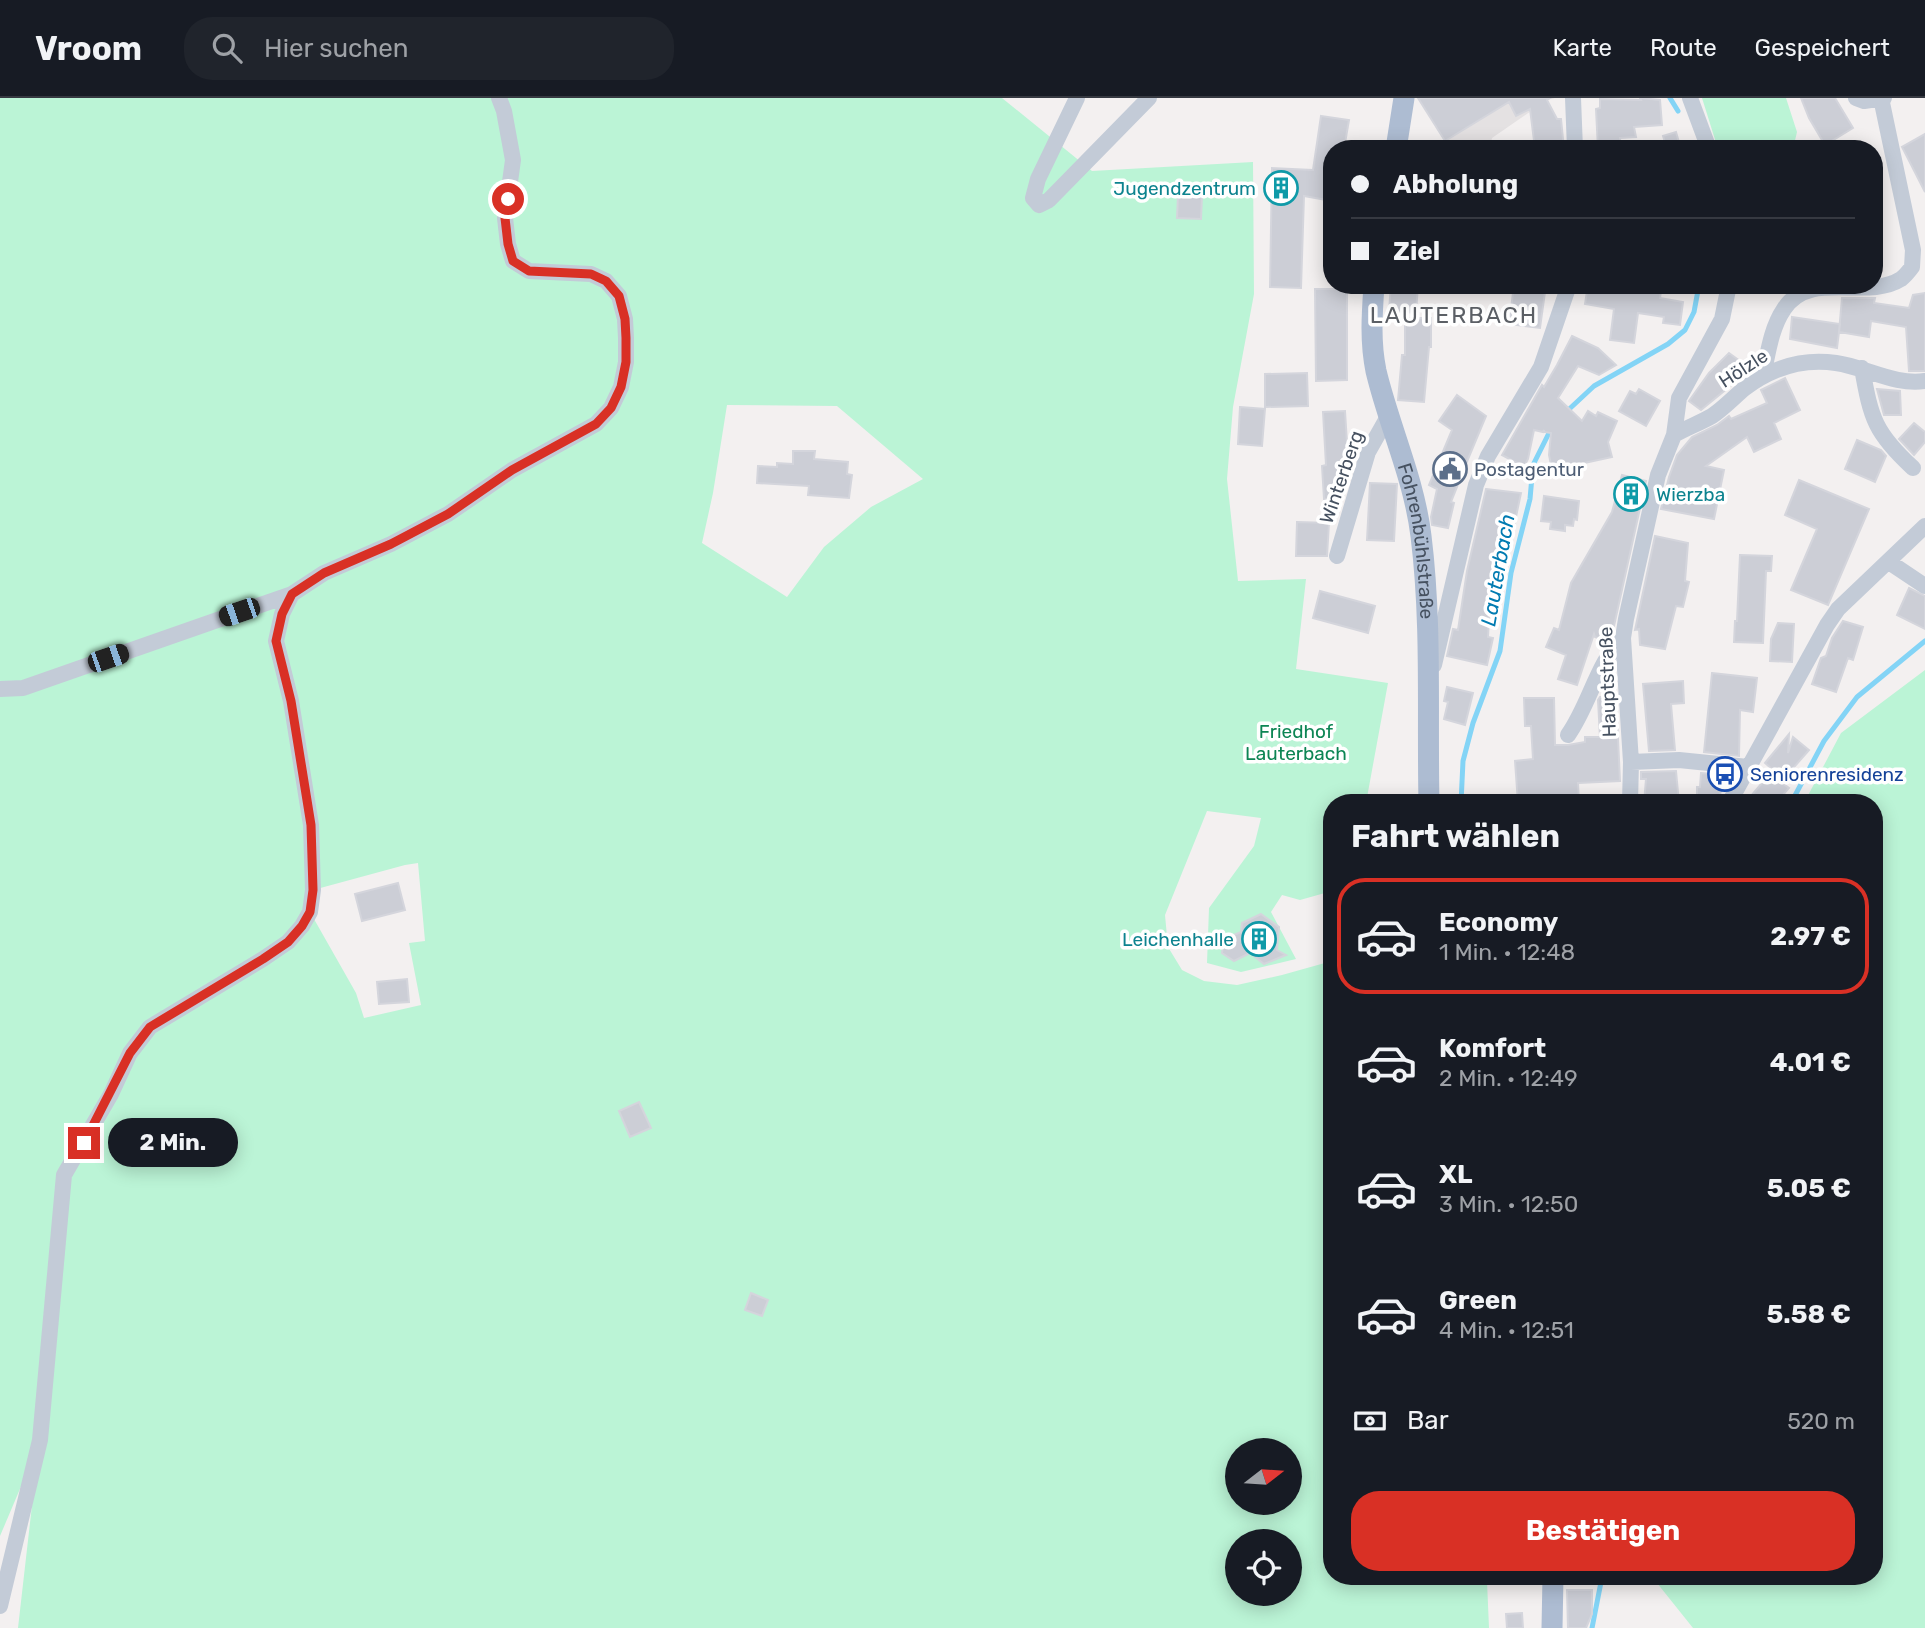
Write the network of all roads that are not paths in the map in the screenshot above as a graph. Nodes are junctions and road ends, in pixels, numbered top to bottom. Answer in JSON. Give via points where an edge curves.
{"nodes":[{"id":1,"x":499,"y":98,"type":"edge"},
{"id":2,"x":1076,"y":98,"type":"edge"},
{"id":3,"x":1149,"y":98,"type":"edge"},
{"id":4,"x":1404,"y":98,"type":"edge"},
{"id":5,"x":1573,"y":98,"type":"edge"},
{"id":6,"x":1690,"y":98,"type":"edge"},
{"id":7,"x":1856,"y":98,"type":"edge"},
{"id":8,"x":1882,"y":99,"type":"edge"},
{"id":9,"x":1397,"y":140,"type":"edge"},
{"id":10,"x":1575,"y":140,"type":"edge"},
{"id":11,"x":1706,"y":140,"type":"edge"},
{"id":12,"x":1919,"y":245,"type":"edge"},
{"id":13,"x":1883,"y":285,"type":"edge"},
{"id":14,"x":1374,"y":294,"type":"edge"},
{"id":15,"x":1566,"y":294,"type":"edge"},
{"id":16,"x":1727,"y":294,"type":"edge"},
{"id":17,"x":1801,"y":294,"type":"edge"},
{"id":18,"x":1862,"y":368,"type":"junction"},
{"id":19,"x":1763,"y":376,"type":"junction"},
{"id":20,"x":1925,"y":381,"type":"edge"},
{"id":21,"x":1390,"y":413,"type":"junction"},
{"id":22,"x":1674,"y":435,"type":"junction"},
{"id":23,"x":1913,"y":468,"type":"dead end"},
{"id":24,"x":1925,"y":526,"type":"edge"},
{"id":25,"x":1337,"y":556,"type":"dead end"},
{"id":26,"x":1889,"y":562,"type":"junction"},
{"id":27,"x":1925,"y":586,"type":"edge"},
{"id":28,"x":292,"y":594,"type":"junction"},
{"id":29,"x":1623,"y":638,"type":"junction"},
{"id":30,"x":0,"y":690,"type":"edge"},
{"id":31,"x":1428,"y":690,"type":"junction"},
{"id":32,"x":1567,"y":734,"type":"dead end"},
{"id":33,"x":1631,"y":762,"type":"junction"},
{"id":34,"x":1748,"y":767,"type":"junction"},
{"id":35,"x":1429,"y":794,"type":"edge"},
{"id":36,"x":1630,"y":794,"type":"edge"},
{"id":37,"x":1734,"y":794,"type":"edge"},
{"id":38,"x":1553,"y":1585,"type":"edge"},
{"id":39,"x":0,"y":1606,"type":"edge"},
{"id":40,"x":1552,"y":1628,"type":"edge"}],
"edges":[{"from":1,"to":28,"type":"street","via":[[513,160],[505,218],[513,261],[529,271],[591,274],[606,281],[619,296],[625,319],[626,362],[621,387],[596,424],[512,470],[448,514],[324,573]]},
{"from":2,"to":3,"type":"street","via":[[1034,191],[1035,203],[1049,200]]},
{"from":4,"to":9,"type":"main road"},
{"from":5,"to":10,"type":"street"},
{"from":6,"to":11,"type":"street"},
{"from":7,"to":8,"type":"street"},
{"from":8,"to":12,"type":"street"},
{"from":12,"to":13,"type":"street","via":[[1912,267],[1902,279]]},
{"from":14,"to":21,"type":"main road","name":"Fohrenbühlstraße","via":[[1373,342]]},
{"from":15,"to":31,"type":"street","via":[[1541,367],[1494,445],[1476,485]]},
{"from":16,"to":22,"type":"street","name":"Hauptstraße","via":[[1722,319],[1679,398]]},
{"from":17,"to":19,"type":"street","via":[[1785,307],[1776,323]]},
{"from":18,"to":19,"type":"street","name":"Hölzle","via":[[1811,361]]},
{"from":18,"to":20,"type":"street","name":"Hölzle","via":[[1888,377]]},
{"from":18,"to":23,"type":"street","via":[[1876,426]]},
{"from":19,"to":22,"type":"street","name":"Hölzle","via":[[1712,416]]},
{"from":21,"to":25,"type":"street","name":"Winterberg","via":[[1368,452]]},
{"from":21,"to":31,"type":"main road","name":"Fohrenbühlstraße","via":[[1421,535]]},
{"from":22,"to":29,"type":"street","name":"Hauptstraße","via":[[1658,475]]},
{"from":24,"to":26,"type":"street"},
{"from":26,"to":27,"type":"street"},
{"from":26,"to":34,"type":"street","via":[[1838,609]]},
{"from":28,"to":30,"type":"street","via":[[23,688]]},
{"from":28,"to":39,"type":"street","via":[[276,641],[294,714],[311,825],[310,912],[295,934],[271,954],[150,1027],[130,1053],[64,1175],[40,1440]]},
{"from":29,"to":32,"type":"street","via":[[1611,649],[1580,718]]},
{"from":29,"to":33,"type":"street","name":"Hauptstraße"},
{"from":31,"to":35,"type":"main road","name":"Fohrenbühlstraße"},
{"from":33,"to":34,"type":"street","via":[[1679,760]]},
{"from":33,"to":36,"type":"street","name":"Hauptstraße"},
{"from":34,"to":37,"type":"street"},
{"from":38,"to":40,"type":"main road"}]}
